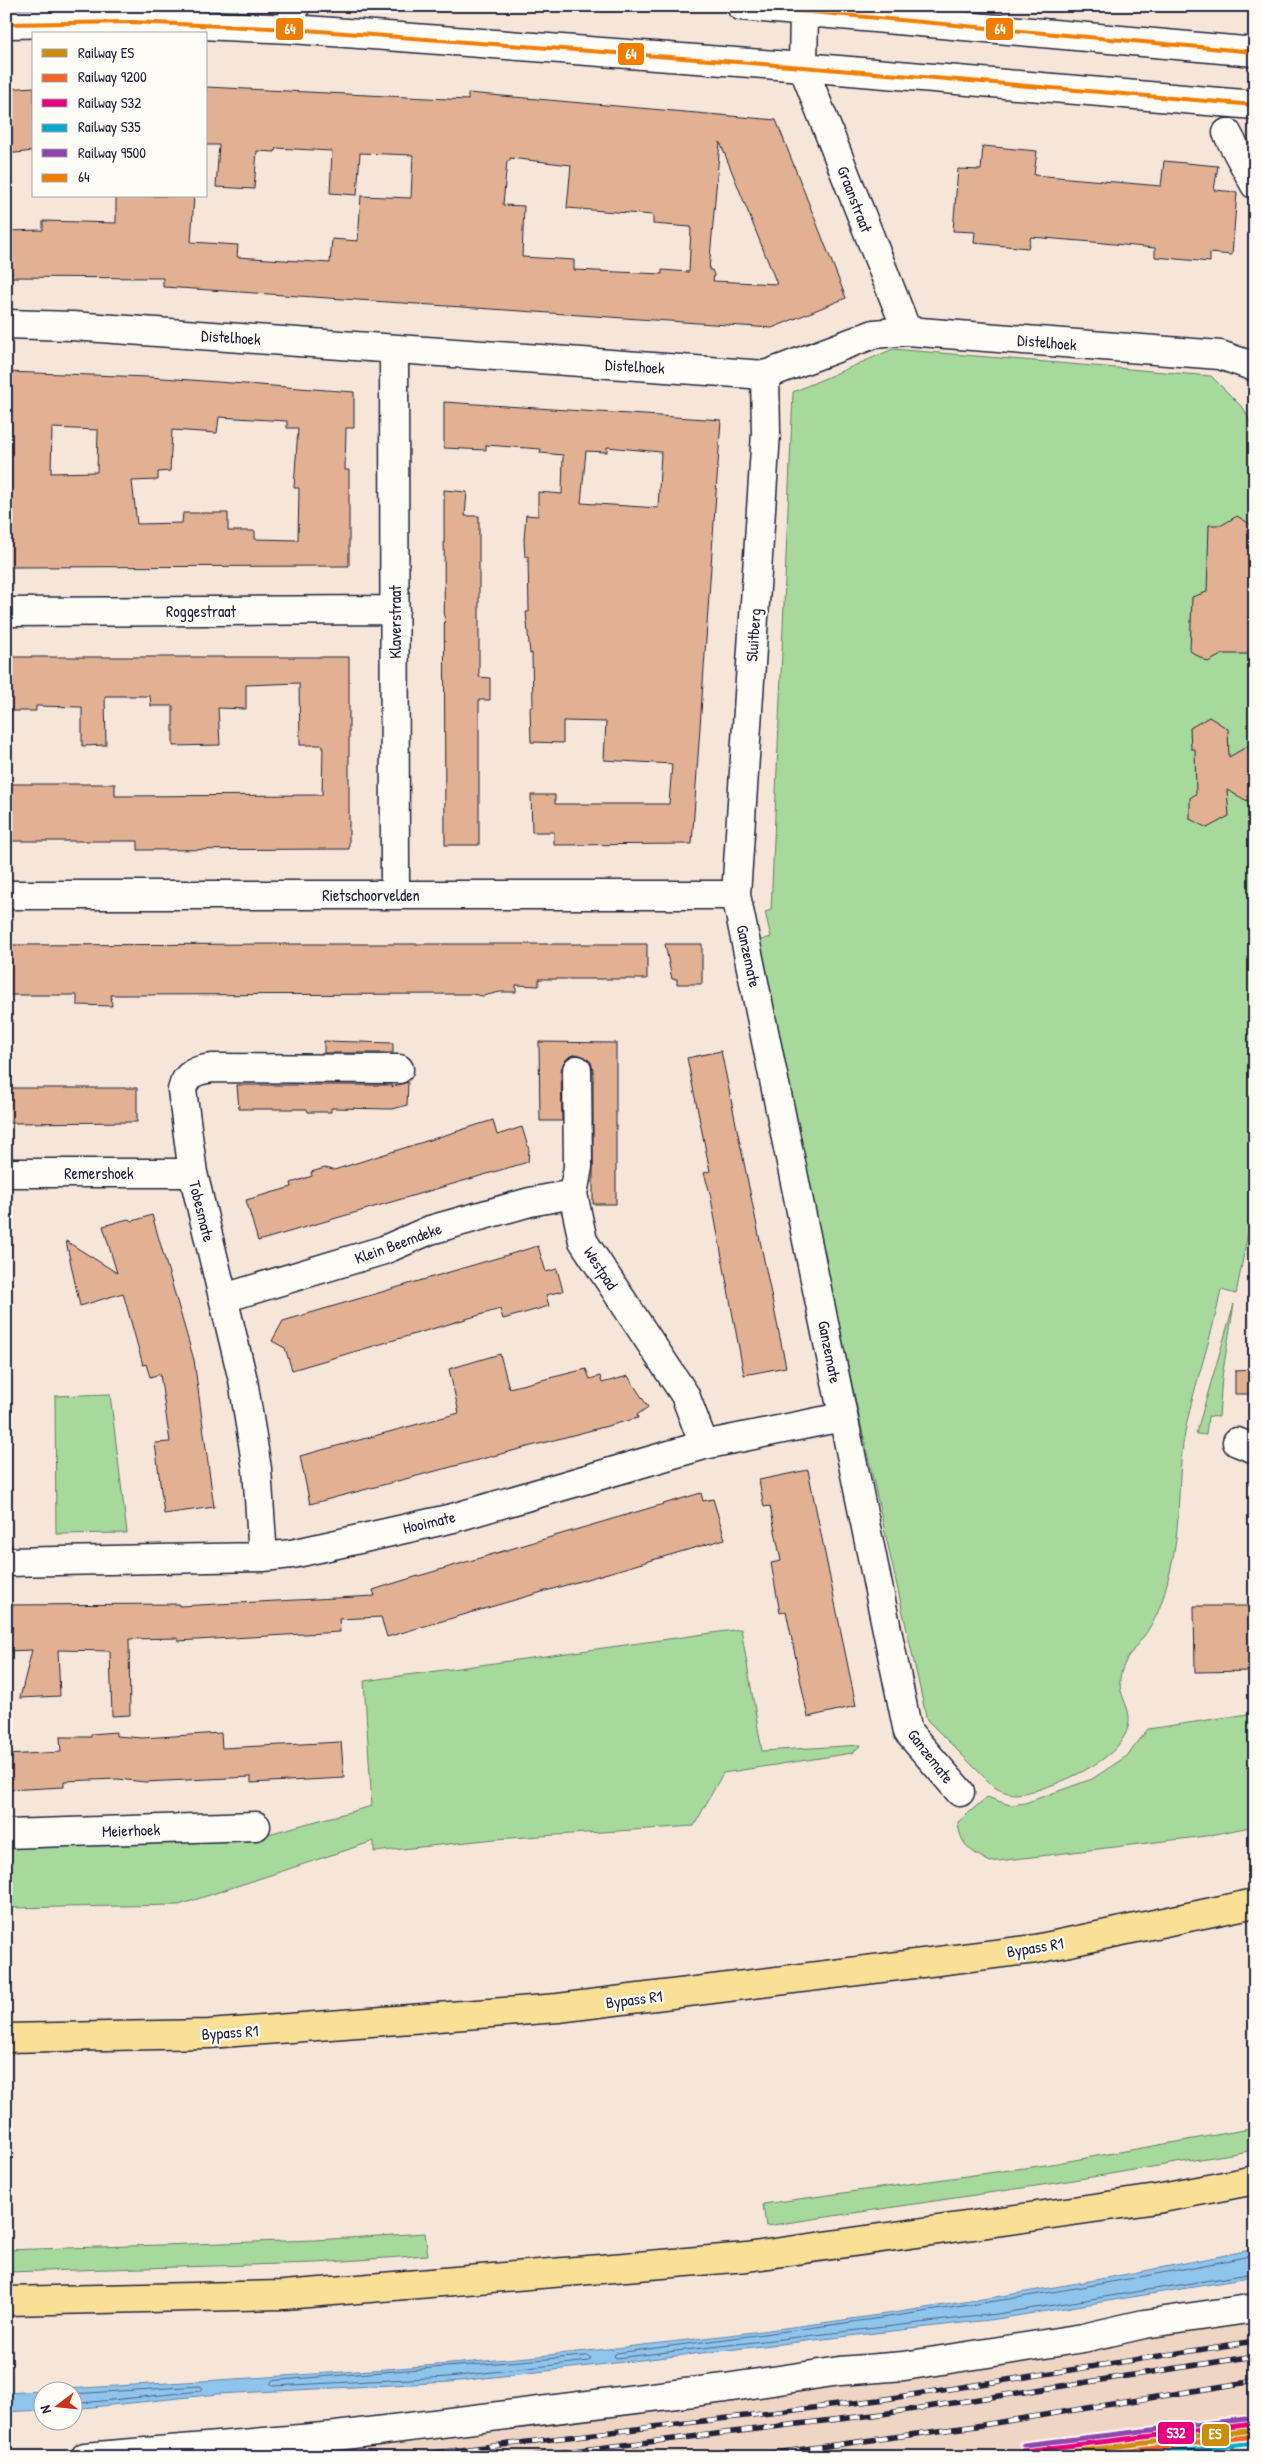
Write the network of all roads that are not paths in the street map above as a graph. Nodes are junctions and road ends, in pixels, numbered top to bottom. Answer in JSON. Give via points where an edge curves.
{"nodes":[{"id":1,"x":741,"y":6,"type":"edge"},
{"id":2,"x":804,"y":12,"type":"junction"},
{"id":3,"x":293,"y":18,"type":"edge"},
{"id":4,"x":6,"y":24,"type":"edge"},
{"id":5,"x":1255,"y":52,"type":"edge"},
{"id":6,"x":803,"y":67,"type":"junction"},
{"id":7,"x":1255,"y":105,"type":"edge"},
{"id":8,"x":1227,"y":133,"type":"dead end"},
{"id":9,"x":1255,"y":185,"type":"edge"},
{"id":10,"x":6,"y":324,"type":"edge"},
{"id":11,"x":907,"y":331,"type":"junction"},
{"id":12,"x":394,"y":349,"type":"junction"},
{"id":13,"x":1255,"y":367,"type":"edge"},
{"id":14,"x":766,"y":375,"type":"junction"},
{"id":15,"x":395,"y":610,"type":"junction"},
{"id":16,"x":6,"y":612,"type":"edge"},
{"id":17,"x":6,"y":895,"type":"edge"},
{"id":18,"x":395,"y":895,"type":"junction"},
{"id":19,"x":736,"y":895,"type":"junction"},
{"id":20,"x":399,"y":1069,"type":"dead end"},
{"id":21,"x":576,"y":1070,"type":"dead end"},
{"id":22,"x":6,"y":1173,"type":"edge"},
{"id":23,"x":193,"y":1173,"type":"junction"},
{"id":24,"x":573,"y":1194,"type":"junction"},
{"id":25,"x":224,"y":1298,"type":"junction"},
{"id":26,"x":842,"y":1417,"type":"junction"},
{"id":27,"x":704,"y":1445,"type":"junction"},
{"id":28,"x":262,"y":1557,"type":"junction"},
{"id":29,"x":6,"y":1562,"type":"edge"},
{"id":30,"x":960,"y":1792,"type":"dead end"},
{"id":31,"x":256,"y":1826,"type":"dead end"},
{"id":32,"x":6,"y":1834,"type":"edge"},
{"id":33,"x":1255,"y":1903,"type":"edge"},
{"id":34,"x":6,"y":2038,"type":"edge"},
{"id":35,"x":1255,"y":2180,"type":"edge"},
{"id":36,"x":6,"y":2301,"type":"edge"},
{"id":37,"x":1255,"y":2308,"type":"edge"},
{"id":38,"x":86,"y":2457,"type":"edge"}],
"edges":[{"from":1,"to":2,"type":"street"},
{"from":2,"to":5,"type":"street"},
{"from":2,"to":6,"type":"street"},
{"from":3,"to":4,"type":"street"},
{"from":3,"to":6,"type":"street"},
{"from":6,"to":7,"type":"street"},
{"from":6,"to":11,"type":"street","name":"Graanstraat"},
{"from":8,"to":9,"type":"street"},
{"from":10,"to":12,"type":"street","name":"Distelhoek"},
{"from":11,"to":13,"type":"street","name":"Distelhoek","via":[[1220,355]]},
{"from":11,"to":14,"type":"street","name":"Distelhoek","via":[[874,334]]},
{"from":12,"to":14,"type":"street","name":"Distelhoek"},
{"from":12,"to":15,"type":"street","name":"Klaverstraat"},
{"from":14,"to":19,"type":"street","name":"Sluitberg","via":[[766,433]]},
{"from":15,"to":16,"type":"street","name":"Roggestraat"},
{"from":15,"to":18,"type":"street","name":"Klaverstraat"},
{"from":17,"to":18,"type":"street","name":"Rietschoorvelden"},
{"from":18,"to":19,"type":"street","name":"Rietschoorvelden"},
{"from":19,"to":26,"type":"street","name":"Ganzemate"},
{"from":20,"to":23,"type":"street","name":"Tobesmate","via":[[213,1068],[190,1074],[184,1080],[182,1090]]},
{"from":21,"to":24,"type":"street","name":"Westpad","via":[[578,1168]]},
{"from":22,"to":23,"type":"street","name":"Remershoek"},
{"from":23,"to":25,"type":"street","name":"Tobesmate"},
{"from":24,"to":25,"type":"street","name":"Klein Beemdeke","via":[[530,1202],[430,1230],[384,1250]]},
{"from":24,"to":27,"type":"street","name":"Westpad","via":[[583,1241],[685,1395]]},
{"from":25,"to":28,"type":"street","name":"Tobesmate","via":[[243,1380],[257,1469]]},
{"from":26,"to":27,"type":"street","name":"Hooimate"},
{"from":26,"to":30,"type":"street","name":"Ganzemate","via":[[908,1732]]},
{"from":27,"to":28,"type":"street","name":"Hooimate","via":[[453,1518],[292,1554]]},
{"from":28,"to":29,"type":"street","name":"Hooimate"},
{"from":31,"to":32,"type":"street","name":"Meierhoek"},
{"from":33,"to":34,"type":"highway","name":"Bypass R1","via":[[1036,1949],[558,2008],[209,2034]]},
{"from":35,"to":36,"type":"highway","via":[[1157,2199],[747,2257],[284,2295]]},
{"from":37,"to":38,"type":"street","via":[[904,2366],[840,2371],[336,2436]]}]}
